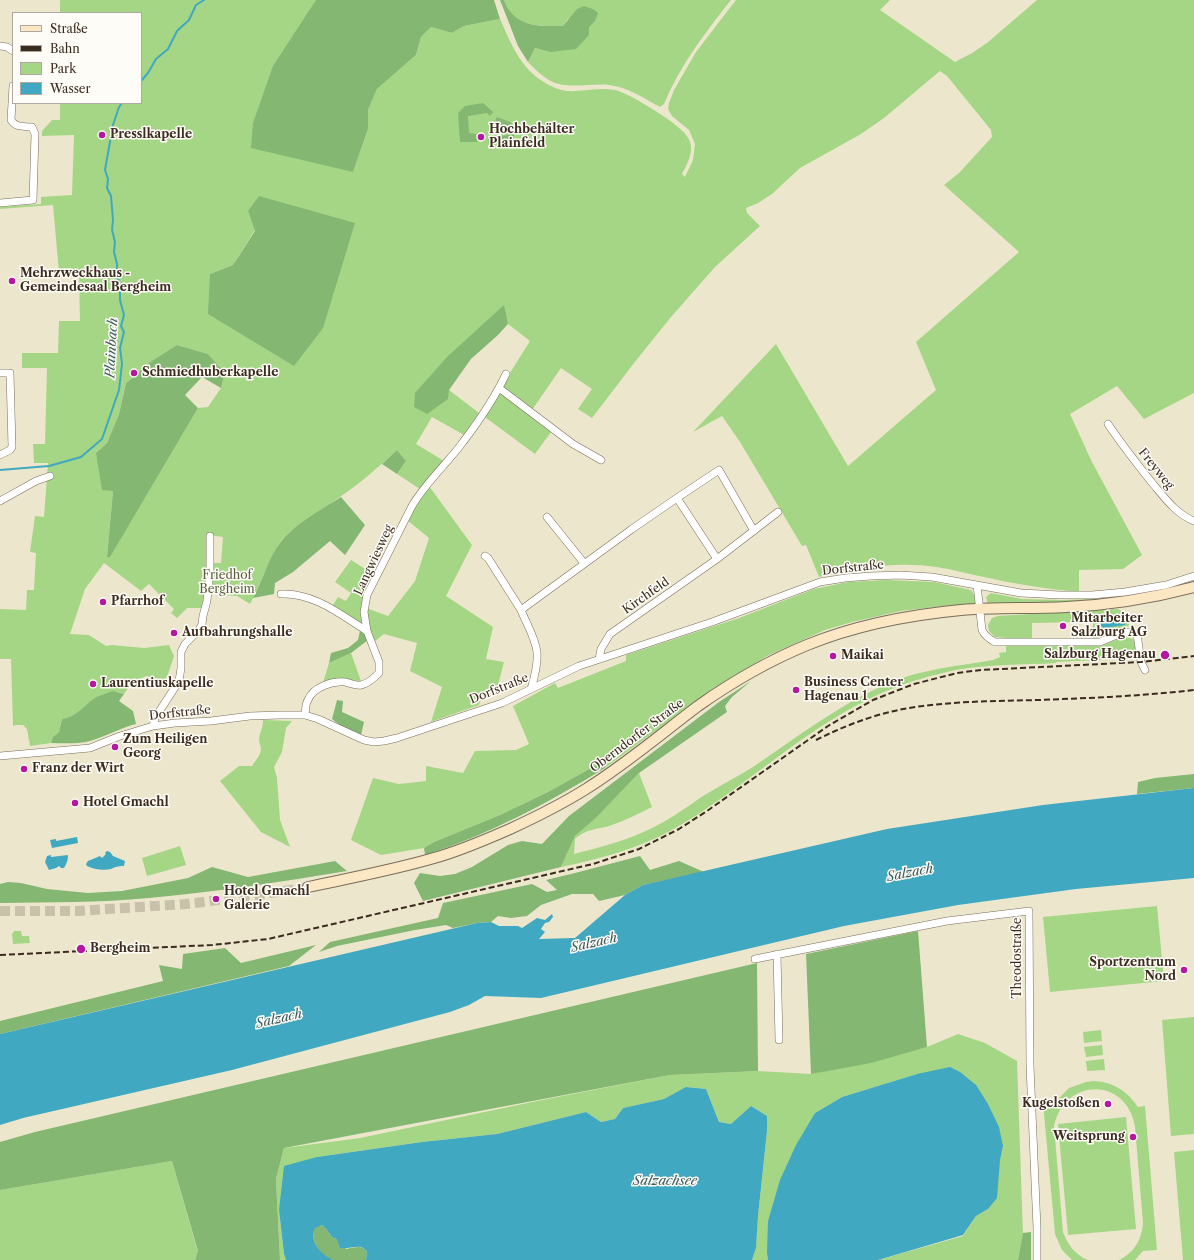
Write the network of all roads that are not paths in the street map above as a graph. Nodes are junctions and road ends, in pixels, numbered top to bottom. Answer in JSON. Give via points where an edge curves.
{"nodes":[{"id":1,"x":0,"y":46,"type":"edge"},
{"id":2,"x":12,"y":50,"type":"edge"},
{"id":3,"x":12,"y":103,"type":"edge"},
{"id":4,"x":0,"y":203,"type":"edge"},
{"id":5,"x":0,"y":373,"type":"edge"},
{"id":6,"x":506,"y":374,"type":"dead end"},
{"id":7,"x":499,"y":388,"type":"junction"},
{"id":8,"x":1108,"y":424,"type":"dead end"},
{"id":9,"x":0,"y":455,"type":"edge"},
{"id":10,"x":601,"y":460,"type":"dead end"},
{"id":11,"x":50,"y":476,"type":"dead end"},
{"id":12,"x":677,"y":498,"type":"junction"},
{"id":13,"x":0,"y":500,"type":"edge"},
{"id":14,"x":778,"y":512,"type":"dead end"},
{"id":15,"x":547,"y":517,"type":"dead end"},
{"id":16,"x":1194,"y":521,"type":"edge"},
{"id":17,"x":754,"y":531,"type":"junction"},
{"id":18,"x":210,"y":536,"type":"dead end"},
{"id":19,"x":485,"y":556,"type":"dead end"},
{"id":20,"x":717,"y":559,"type":"junction"},
{"id":21,"x":584,"y":563,"type":"junction"},
{"id":22,"x":1194,"y":576,"type":"edge"},
{"id":23,"x":977,"y":585,"type":"junction"},
{"id":24,"x":1194,"y":587,"type":"edge"},
{"id":25,"x":281,"y":594,"type":"dead end"},
{"id":26,"x":521,"y":610,"type":"junction"},
{"id":27,"x":980,"y":610,"type":"junction"},
{"id":28,"x":367,"y":631,"type":"junction"},
{"id":29,"x":599,"y":659,"type":"junction"},
{"id":30,"x":1145,"y":670,"type":"dead end"},
{"id":31,"x":531,"y":689,"type":"junction"},
{"id":32,"x":305,"y":715,"type":"junction"},
{"id":33,"x":153,"y":726,"type":"junction"},
{"id":34,"x":0,"y":756,"type":"edge"},
{"id":35,"x":308,"y":887,"type":"tunnel mouth"},
{"id":36,"x":777,"y":954,"type":"junction"},
{"id":37,"x":755,"y":959,"type":"dead end"},
{"id":38,"x":779,"y":1040,"type":"dead end"},
{"id":39,"x":1037,"y":1260,"type":"edge"}],
"edges":[{"from":1,"to":2,"type":"street"},
{"from":3,"to":4,"type":"street","via":[[13,124],[32,126],[35,134],[33,200]]},
{"from":5,"to":9,"type":"street","via":[[10,373],[12,448]]},
{"from":6,"to":7,"type":"street","name":"Langwiesweg"},
{"from":7,"to":10,"type":"street","via":[[573,444]]},
{"from":7,"to":28,"type":"street","name":"Langwiesweg","via":[[463,442],[419,494],[412,506],[368,595],[364,612]]},
{"from":8,"to":16,"type":"street","name":"Freyweg","via":[[1168,501],[1180,514]]},
{"from":11,"to":13,"type":"street"},
{"from":12,"to":17,"type":"street","via":[[719,470]]},
{"from":12,"to":20,"type":"street"},
{"from":12,"to":21,"type":"street"},
{"from":14,"to":17,"type":"street","name":"Kirchfeld"},
{"from":15,"to":21,"type":"street"},
{"from":17,"to":20,"type":"street","name":"Kirchfeld"},
{"from":18,"to":33,"type":"street","via":[[210,569],[202,624],[181,652],[179,681],[154,718]]},
{"from":19,"to":26,"type":"street"},
{"from":20,"to":29,"type":"street","name":"Kirchfeld","via":[[610,634]]},
{"from":21,"to":26,"type":"street"},
{"from":22,"to":23,"type":"street","via":[[1159,586],[1092,595],[1041,595]]},
{"from":23,"to":27,"type":"street"},
{"from":23,"to":29,"type":"street","name":"Dorfstraße","via":[[932,577],[900,575],[820,582],[712,622]]},
{"from":24,"to":27,"type":"main road","name":"Oberndorfer Straße","via":[[1170,594],[1092,605]]},
{"from":25,"to":28,"type":"street","via":[[298,595],[314,600]]},
{"from":26,"to":31,"type":"street","via":[[537,652]]},
{"from":27,"to":30,"type":"street","via":[[982,630],[995,642],[1100,642],[1119,634],[1137,634],[1141,662]]},
{"from":27,"to":35,"type":"main road","name":"Oberndorfer Straße","via":[[938,612],[880,622],[807,645],[769,662],[733,683],[620,766],[551,810],[481,842],[437,858]]},
{"from":28,"to":32,"type":"street","name":"Langwiesweg","via":[[379,662],[379,673],[361,685],[344,682],[319,688],[310,695]]},
{"from":29,"to":31,"type":"street","name":"Dorfstraße"},
{"from":31,"to":32,"type":"street","name":"Dorfstraße","via":[[502,703],[384,742],[364,740]]},
{"from":32,"to":33,"type":"street","name":"Dorfstraße","via":[[250,716]]},
{"from":33,"to":34,"type":"street","name":"Dorfstraße","via":[[90,748]]},
{"from":36,"to":37,"type":"street","name":"Theodostraße"},
{"from":36,"to":38,"type":"street"},
{"from":36,"to":39,"type":"street","name":"Theodostraße","via":[[947,921],[1029,911],[1030,1058]]}]}
